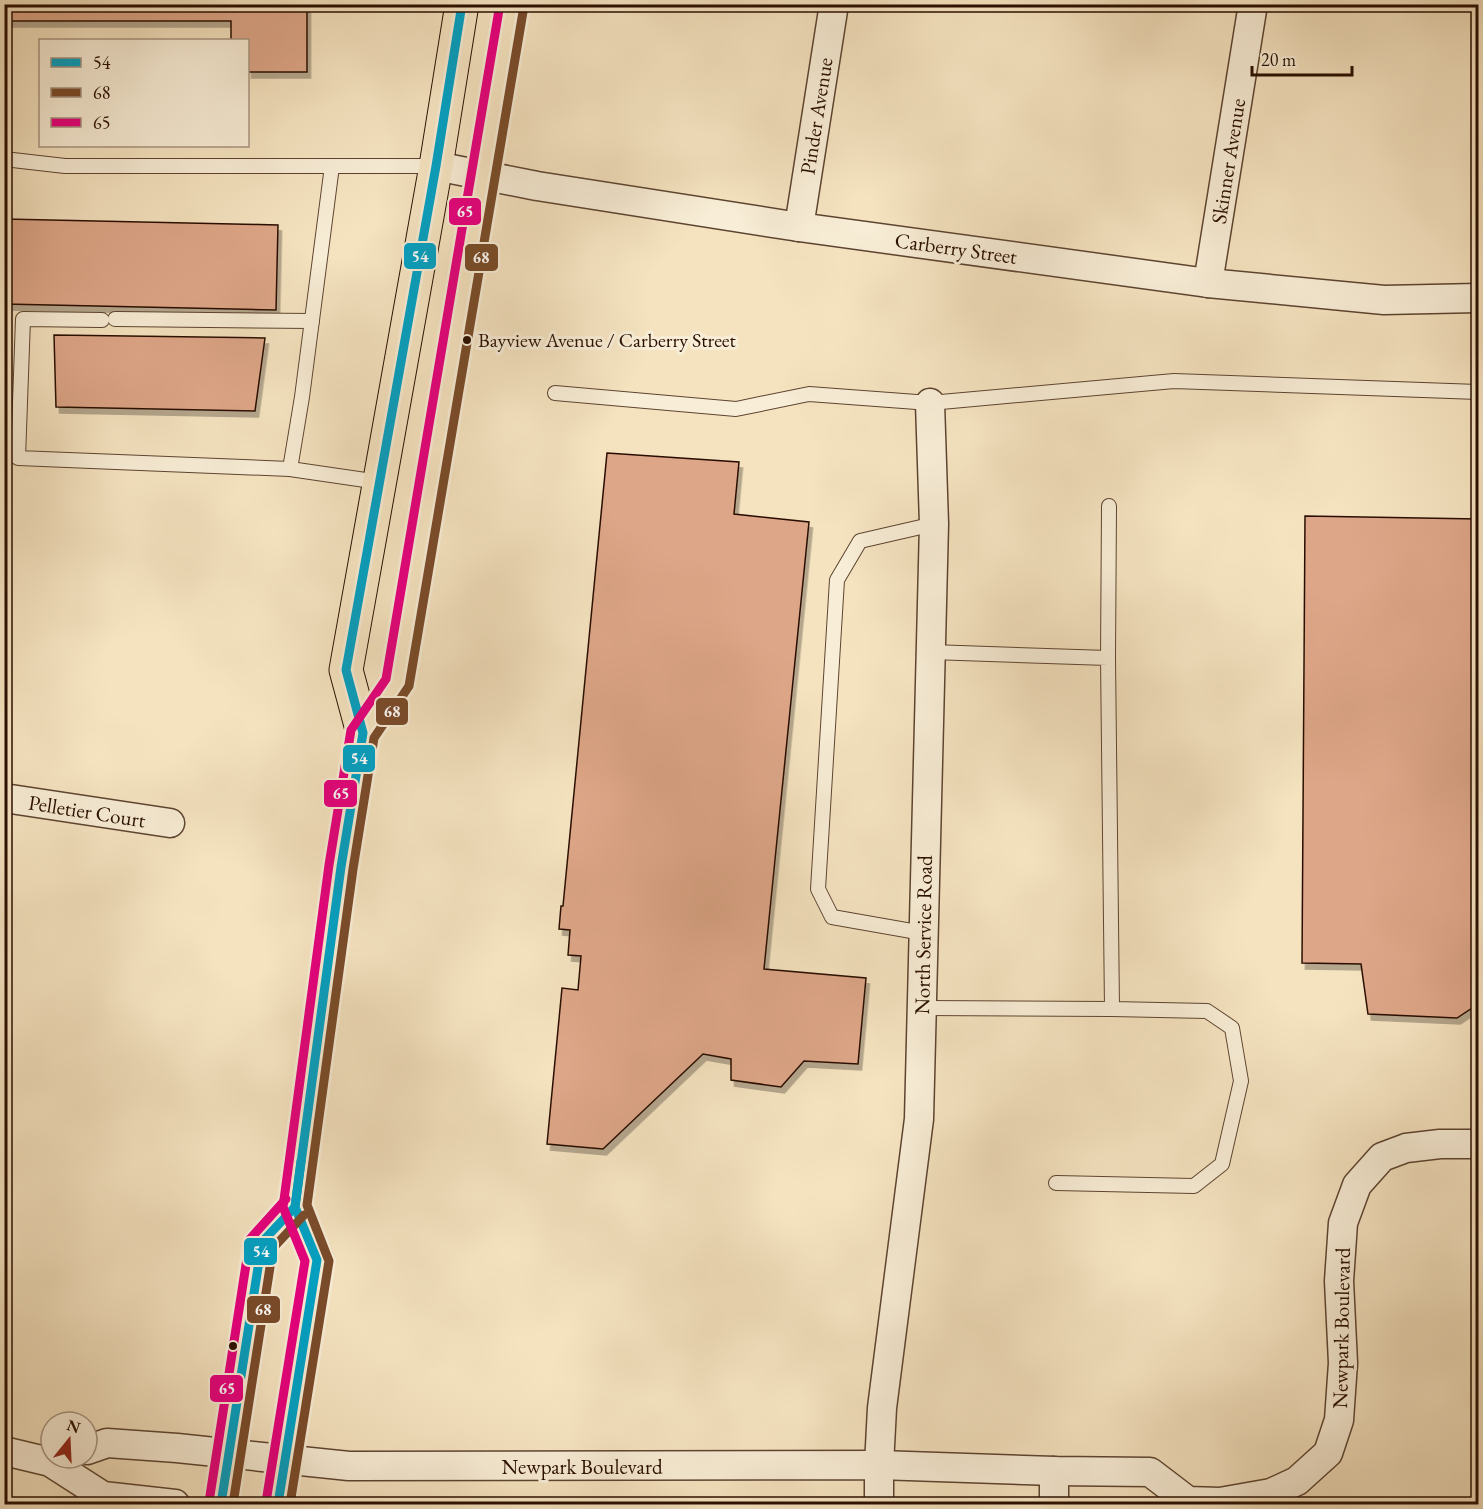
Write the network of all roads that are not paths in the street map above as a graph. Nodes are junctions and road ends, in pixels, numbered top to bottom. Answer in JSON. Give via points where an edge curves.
{"nodes":[{"id":1,"x":462,"y":4,"type":"edge"},
{"id":2,"x":513,"y":4,"type":"edge"},
{"id":3,"x":834,"y":4,"type":"edge"},
{"id":4,"x":1253,"y":4,"type":"edge"},
{"id":5,"x":4,"y":159,"type":"edge"},
{"id":6,"x":332,"y":166,"type":"junction"},
{"id":7,"x":436,"y":166,"type":"junction"},
{"id":8,"x":483,"y":175,"type":"junction"},
{"id":9,"x":799,"y":227,"type":"junction"},
{"id":10,"x":1208,"y":283,"type":"junction"},
{"id":11,"x":1479,"y":298,"type":"edge"},
{"id":12,"x":312,"y":321,"type":"junction"},
{"id":13,"x":1479,"y":392,"type":"edge"},
{"id":14,"x":555,"y":393,"type":"dead end"},
{"id":15,"x":930,"y":403,"type":"junction"},
{"id":16,"x":290,"y":469,"type":"junction"},
{"id":17,"x":379,"y":482,"type":"junction"},
{"id":18,"x":1109,"y":506,"type":"dead end"},
{"id":19,"x":934,"y":524,"type":"junction"},
{"id":20,"x":931,"y":652,"type":"junction"},
{"id":21,"x":1108,"y":658,"type":"junction"},
{"id":22,"x":363,"y":733,"type":"junction"},
{"id":23,"x":4,"y":798,"type":"edge"},
{"id":24,"x":170,"y":823,"type":"dead end"},
{"id":25,"x":923,"y":933,"type":"junction"},
{"id":26,"x":922,"y":1008,"type":"junction"},
{"id":27,"x":1112,"y":1009,"type":"junction"},
{"id":28,"x":1479,"y":1144,"type":"edge"},
{"id":29,"x":1056,"y":1184,"type":"dead end"},
{"id":30,"x":295,"y":1207,"type":"junction"},
{"id":31,"x":99,"y":1446,"type":"edge"},
{"id":32,"x":4,"y":1451,"type":"edge"},
{"id":33,"x":227,"y":1453,"type":"junction"},
{"id":34,"x":39,"y":1457,"type":"edge"},
{"id":35,"x":286,"y":1459,"type":"junction"},
{"id":36,"x":879,"y":1465,"type":"junction"},
{"id":37,"x":70,"y":1470,"type":"edge"},
{"id":38,"x":1054,"y":1471,"type":"junction"},
{"id":39,"x":1186,"y":1503,"type":"edge"},
{"id":40,"x":176,"y":1504,"type":"edge"},
{"id":41,"x":221,"y":1504,"type":"edge"},
{"id":42,"x":278,"y":1504,"type":"edge"},
{"id":43,"x":879,"y":1504,"type":"edge"},
{"id":44,"x":1054,"y":1504,"type":"edge"}],
"edges":[{"from":1,"to":7,"type":"main road"},
{"from":2,"to":8,"type":"main road"},
{"from":3,"to":9,"type":"street","name":"Pinder Avenue"},
{"from":4,"to":10,"type":"street","name":"Skinner Avenue"},
{"from":5,"to":6,"type":"lane","via":[[65,166]]},
{"from":6,"to":7,"type":"lane"},
{"from":6,"to":12,"type":"lane"},
{"from":7,"to":8,"type":"street","name":"Carberry Street"},
{"from":7,"to":17,"type":"main road"},
{"from":8,"to":9,"type":"street","name":"Carberry Street"},
{"from":8,"to":22,"type":"main road","via":[[397,684]]},
{"from":9,"to":10,"type":"street","name":"Carberry Street"},
{"from":10,"to":11,"type":"street","name":"Carberry Street","via":[[1384,300]]},
{"from":12,"to":16,"type":"lane"},
{"from":12,"to":16,"type":"lane","via":[[23,319],[18,458]]},
{"from":13,"to":15,"type":"lane","via":[[1174,381]]},
{"from":14,"to":15,"type":"lane","via":[[736,409],[809,394]]},
{"from":15,"to":19,"type":"street","name":"North Service Road"},
{"from":16,"to":17,"type":"lane"},
{"from":17,"to":22,"type":"main road","via":[[346,670]]},
{"from":18,"to":21,"type":"lane"},
{"from":19,"to":20,"type":"street","name":"North Service Road"},
{"from":19,"to":25,"type":"lane","via":[[860,541],[837,580],[818,889],[832,917]]},
{"from":20,"to":21,"type":"lane"},
{"from":20,"to":25,"type":"street","name":"North Service Road"},
{"from":21,"to":27,"type":"lane"},
{"from":22,"to":30,"type":"main road"},
{"from":23,"to":24,"type":"street","name":"Pelletier Court"},
{"from":25,"to":26,"type":"street","name":"North Service Road"},
{"from":26,"to":27,"type":"lane"},
{"from":26,"to":36,"type":"street","name":"North Service Road","via":[[919,1119],[882,1408]]},
{"from":27,"to":29,"type":"lane","via":[[1208,1011],[1232,1028],[1241,1081],[1222,1164],[1194,1186]]},
{"from":28,"to":39,"type":"street","name":"Newpark Boulevard","via":[[1406,1148],[1382,1157],[1356,1185],[1343,1223],[1339,1281],[1343,1363],[1339,1420],[1328,1453],[1297,1480],[1271,1493]]},
{"from":30,"to":33,"type":"main road","via":[[262,1242]]},
{"from":30,"to":35,"type":"main road","via":[[317,1260]]},
{"from":31,"to":33,"type":"street","name":"Newpark Boulevard","via":[[107,1443]]},
{"from":32,"to":34,"type":"street"},
{"from":33,"to":35,"type":"street","name":"Newpark Boulevard"},
{"from":33,"to":41,"type":"main road"},
{"from":35,"to":36,"type":"street","name":"Newpark Boulevard","via":[[349,1466]]},
{"from":35,"to":42,"type":"main road"},
{"from":36,"to":38,"type":"street","name":"Newpark Boulevard"},
{"from":36,"to":43,"type":"street"},
{"from":37,"to":40,"type":"street","via":[[103,1496]]},
{"from":38,"to":39,"type":"street","name":"Newpark Boulevard","via":[[1150,1472]]},
{"from":38,"to":44,"type":"street"}]}
